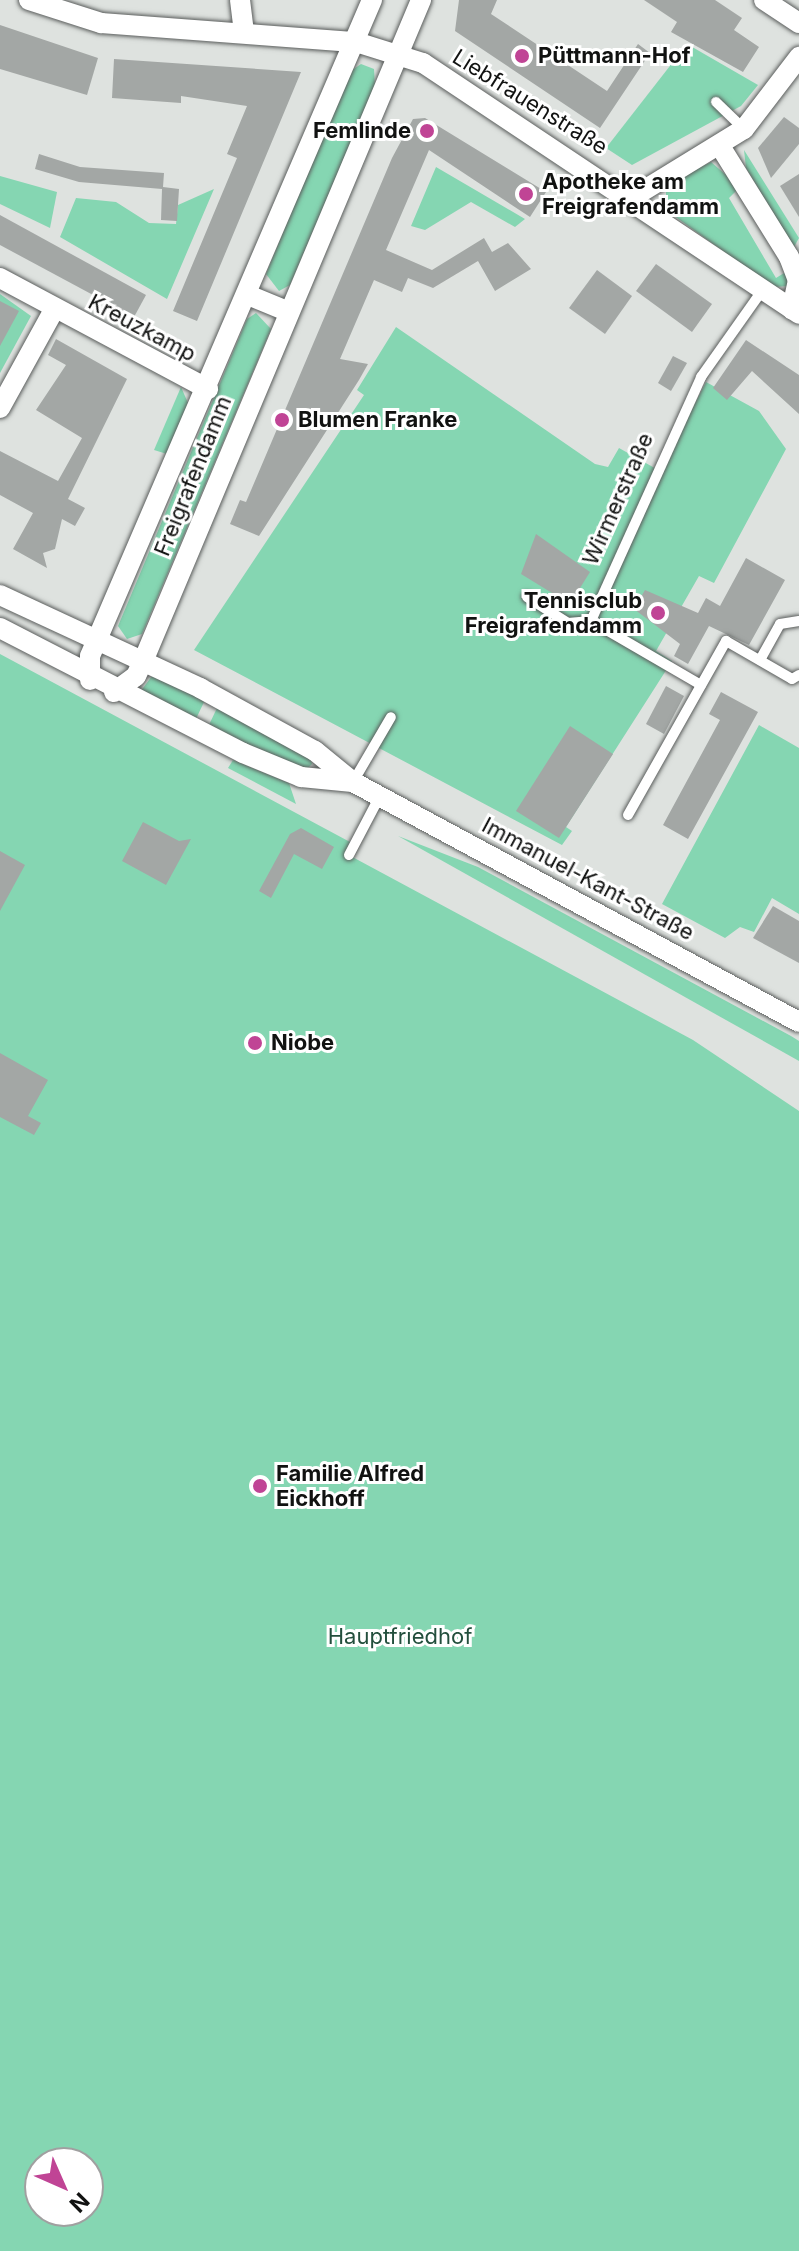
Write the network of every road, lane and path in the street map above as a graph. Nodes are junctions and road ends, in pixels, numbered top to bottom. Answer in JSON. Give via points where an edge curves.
{"nodes":[{"id":1,"x":29,"y":0,"type":"edge"},
{"id":2,"x":240,"y":0,"type":"edge"},
{"id":3,"x":372,"y":0,"type":"edge"},
{"id":4,"x":421,"y":0,"type":"edge"},
{"id":5,"x":764,"y":0,"type":"edge"},
{"id":6,"x":799,"y":23,"type":"edge"},
{"id":7,"x":244,"y":32,"type":"junction"},
{"id":8,"x":356,"y":42,"type":"junction"},
{"id":9,"x":398,"y":54,"type":"junction"},
{"id":10,"x":799,"y":57,"type":"edge"},
{"id":11,"x":716,"y":102,"type":"dead end"},
{"id":12,"x":744,"y":129,"type":"junction"},
{"id":13,"x":720,"y":146,"type":"junction"},
{"id":14,"x":633,"y":197,"type":"junction"},
{"id":15,"x":0,"y":278,"type":"edge"},
{"id":16,"x":762,"y":291,"type":"junction"},
{"id":17,"x":248,"y":295,"type":"junction"},
{"id":18,"x":55,"y":308,"type":"junction"},
{"id":19,"x":289,"y":312,"type":"junction"},
{"id":20,"x":796,"y":312,"type":"edge"},
{"id":21,"x":208,"y":389,"type":"junction"},
{"id":22,"x":0,"y":408,"type":"edge"},
{"id":23,"x":0,"y":595,"type":"edge"},
{"id":24,"x":527,"y":597,"type":"dead end"},
{"id":25,"x":591,"y":621,"type":"junction"},
{"id":26,"x":799,"y":621,"type":"edge"},
{"id":27,"x":0,"y":628,"type":"edge"},
{"id":28,"x":99,"y":636,"type":"junction"},
{"id":29,"x":144,"y":659,"type":"junction"},
{"id":30,"x":760,"y":660,"type":"junction"},
{"id":31,"x":799,"y":675,"type":"edge"},
{"id":32,"x":90,"y":680,"type":"junction"},
{"id":33,"x":701,"y":685,"type":"junction"},
{"id":34,"x":114,"y":692,"type":"junction"},
{"id":35,"x":391,"y":717,"type":"dead end"},
{"id":36,"x":353,"y":782,"type":"junction"},
{"id":37,"x":380,"y":796,"type":"junction"},
{"id":38,"x":628,"y":815,"type":"dead end"},
{"id":39,"x":349,"y":855,"type":"dead end"},
{"id":40,"x":799,"y":1022,"type":"edge"}],
"edges":[{"from":1,"to":7,"type":"street","via":[[101,23]]},
{"from":2,"to":7,"type":"street"},
{"from":3,"to":8,"type":"street","name":"Freigrafendamm"},
{"from":4,"to":9,"type":"street","name":"Freigrafendamm"},
{"from":5,"to":6,"type":"street"},
{"from":7,"to":8,"type":"street"},
{"from":8,"to":9,"type":"street"},
{"from":8,"to":17,"type":"street","name":"Freigrafendamm"},
{"from":9,"to":14,"type":"street","name":"Liebfrauenstraße","via":[[477,95]]},
{"from":9,"to":19,"type":"street","name":"Freigrafendamm"},
{"from":10,"to":12,"type":"street"},
{"from":11,"to":12,"type":"lane"},
{"from":12,"to":13,"type":"street"},
{"from":13,"to":14,"type":"street","via":[[662,173]]},
{"from":13,"to":20,"type":"street","via":[[789,257],[798,280]]},
{"from":14,"to":16,"type":"street"},
{"from":15,"to":18,"type":"street","name":"Kreuzkamp"},
{"from":16,"to":20,"type":"street"},
{"from":16,"to":25,"type":"lane","name":"Wirmerstraße","via":[[701,377]]},
{"from":17,"to":19,"type":"street"},
{"from":17,"to":21,"type":"street","name":"Freigrafendamm"},
{"from":18,"to":21,"type":"street","name":"Kreuzkamp"},
{"from":18,"to":22,"type":"street","name":"Kreuzkamp"},
{"from":19,"to":29,"type":"street","name":"Freigrafendamm"},
{"from":21,"to":28,"type":"street","name":"Freigrafendamm"},
{"from":23,"to":28,"type":"street","name":"Immanuel-Kant-Straße"},
{"from":24,"to":25,"type":"lane","via":[[568,623]]},
{"from":25,"to":33,"type":"lane"},
{"from":26,"to":30,"type":"lane","via":[[780,624]]},
{"from":27,"to":32,"type":"street","name":"Immanuel-Kant-Straße"},
{"from":28,"to":29,"type":"street","name":"Immanuel-Kant-Straße"},
{"from":28,"to":32,"type":"street"},
{"from":29,"to":34,"type":"street","via":[[136,676]]},
{"from":29,"to":36,"type":"street","name":"Immanuel-Kant-Straße","via":[[315,751]]},
{"from":30,"to":31,"type":"lane","via":[[792,679]]},
{"from":30,"to":33,"type":"lane","via":[[726,641]]},
{"from":32,"to":34,"type":"street","name":"Immanuel-Kant-Straße"},
{"from":33,"to":38,"type":"lane"},
{"from":34,"to":36,"type":"street","name":"Immanuel-Kant-Straße","via":[[301,777]]},
{"from":35,"to":36,"type":"lane"},
{"from":36,"to":37,"type":"street","name":"Immanuel-Kant-Straße"},
{"from":37,"to":39,"type":"lane"},
{"from":37,"to":40,"type":"street","name":"Immanuel-Kant-Straße"}]}
